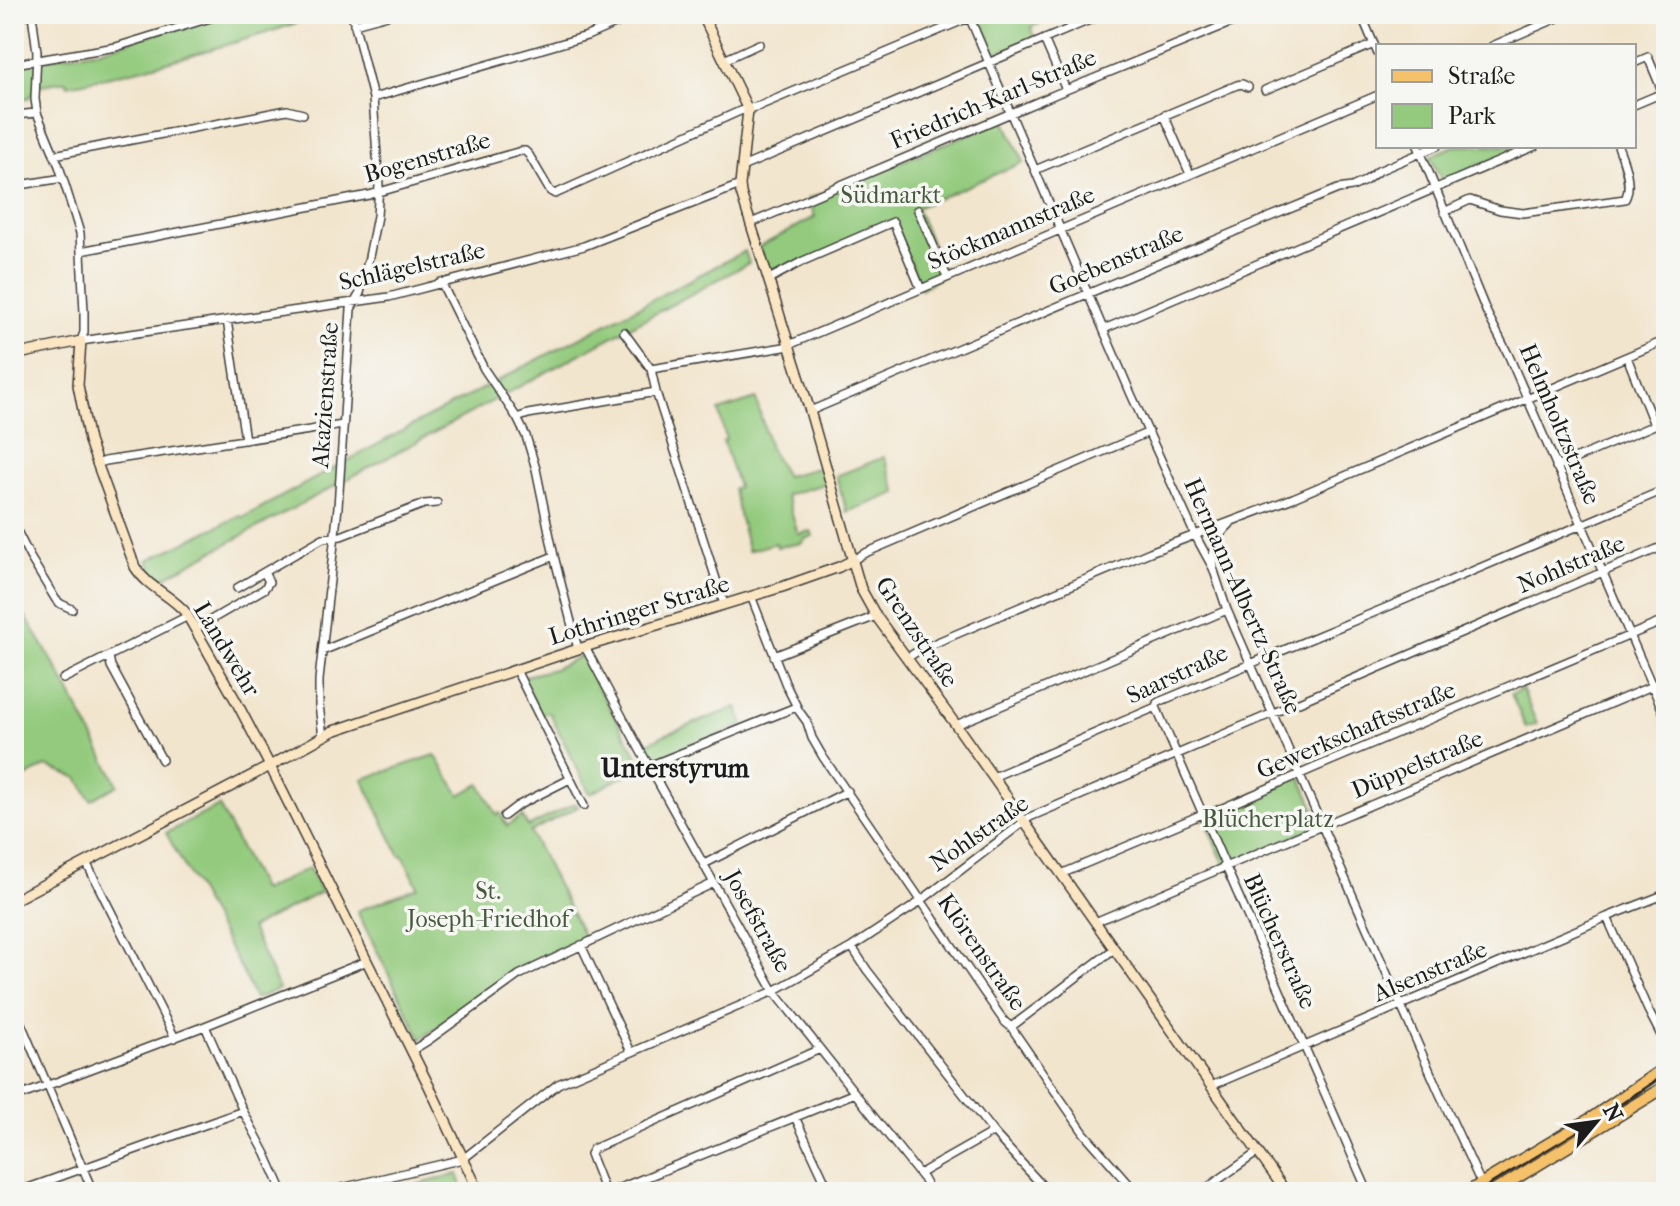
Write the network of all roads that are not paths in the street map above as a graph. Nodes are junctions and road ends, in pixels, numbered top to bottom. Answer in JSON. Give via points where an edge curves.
{"nodes":[{"id":1,"x":32,"y":14,"type":"edge"},
{"id":2,"x":223,"y":14,"type":"edge"},
{"id":3,"x":352,"y":14,"type":"edge"},
{"id":4,"x":391,"y":14,"type":"edge"},
{"id":5,"x":638,"y":14,"type":"edge"},
{"id":6,"x":702,"y":14,"type":"edge"},
{"id":7,"x":1104,"y":14,"type":"edge"},
{"id":8,"x":1215,"y":14,"type":"edge"},
{"id":9,"x":1252,"y":14,"type":"edge"},
{"id":10,"x":1361,"y":14,"type":"edge"},
{"id":11,"x":1567,"y":14,"type":"edge"},
{"id":12,"x":972,"y":15,"type":"edge"},
{"id":13,"x":354,"y":24,"type":"junction"},
{"id":14,"x":1220,"y":27,"type":"junction"},
{"id":15,"x":1044,"y":39,"type":"junction"},
{"id":16,"x":759,"y":44,"type":"dead end"},
{"id":17,"x":1374,"y":44,"type":"junction"},
{"id":18,"x":1497,"y":44,"type":"edge"},
{"id":19,"x":1376,"y":49,"type":"edge"},
{"id":20,"x":37,"y":60,"type":"junction"},
{"id":21,"x":724,"y":60,"type":"junction"},
{"id":22,"x":1636,"y":62,"type":"edge"},
{"id":23,"x":989,"y":63,"type":"junction"},
{"id":24,"x":14,"y":64,"type":"edge"},
{"id":25,"x":1248,"y":87,"type":"dead end"},
{"id":26,"x":1066,"y":90,"type":"junction"},
{"id":27,"x":1265,"y":90,"type":"dead end"},
{"id":28,"x":1665,"y":92,"type":"edge"},
{"id":29,"x":1376,"y":96,"type":"edge"},
{"id":30,"x":373,"y":98,"type":"junction"},
{"id":31,"x":1636,"y":104,"type":"edge"},
{"id":32,"x":748,"y":110,"type":"junction"},
{"id":33,"x":37,"y":113,"type":"junction"},
{"id":34,"x":1010,"y":113,"type":"junction"},
{"id":35,"x":303,"y":114,"type":"dead end"},
{"id":36,"x":14,"y":115,"type":"edge"},
{"id":37,"x":1164,"y":115,"type":"junction"},
{"id":38,"x":1530,"y":148,"type":"edge"},
{"id":39,"x":1619,"y":148,"type":"edge"},
{"id":40,"x":1419,"y":150,"type":"edge"},
{"id":41,"x":54,"y":155,"type":"junction"},
{"id":42,"x":742,"y":167,"type":"junction"},
{"id":43,"x":1035,"y":170,"type":"junction"},
{"id":44,"x":1190,"y":174,"type":"junction"},
{"id":45,"x":63,"y":178,"type":"junction"},
{"id":46,"x":740,"y":185,"type":"junction"},
{"id":47,"x":14,"y":186,"type":"edge"},
{"id":48,"x":1436,"y":189,"type":"junction"},
{"id":49,"x":377,"y":193,"type":"junction"},
{"id":50,"x":918,"y":210,"type":"dead end"},
{"id":51,"x":1444,"y":212,"type":"junction"},
{"id":52,"x":751,"y":223,"type":"junction"},
{"id":53,"x":1061,"y":229,"type":"junction"},
{"id":54,"x":81,"y":251,"type":"junction"},
{"id":55,"x":947,"y":277,"type":"junction"},
{"id":56,"x":769,"y":279,"type":"junction"},
{"id":57,"x":441,"y":282,"type":"junction"},
{"id":58,"x":921,"y":289,"type":"junction"},
{"id":59,"x":1089,"y":293,"type":"junction"},
{"id":60,"x":355,"y":302,"type":"junction"},
{"id":61,"x":14,"y":319,"type":"edge"},
{"id":62,"x":227,"y":320,"type":"junction"},
{"id":63,"x":1104,"y":329,"type":"junction"},
{"id":64,"x":624,"y":332,"type":"dead end"},
{"id":65,"x":1666,"y":340,"type":"edge"},
{"id":66,"x":81,"y":341,"type":"junction"},
{"id":67,"x":790,"y":344,"type":"junction"},
{"id":68,"x":18,"y":354,"type":"edge"},
{"id":69,"x":1627,"y":357,"type":"junction"},
{"id":70,"x":651,"y":369,"type":"junction"},
{"id":71,"x":656,"y":392,"type":"junction"},
{"id":72,"x":1527,"y":400,"type":"junction"},
{"id":73,"x":810,"y":411,"type":"junction"},
{"id":74,"x":517,"y":418,"type":"junction"},
{"id":75,"x":1666,"y":420,"type":"edge"},
{"id":76,"x":343,"y":425,"type":"junction"},
{"id":77,"x":1654,"y":425,"type":"junction"},
{"id":78,"x":1149,"y":432,"type":"junction"},
{"id":79,"x":245,"y":440,"type":"junction"},
{"id":80,"x":97,"y":464,"type":"junction"},
{"id":81,"x":1556,"y":467,"type":"junction"},
{"id":82,"x":1666,"y":489,"type":"edge"},
{"id":83,"x":437,"y":503,"type":"dead end"},
{"id":84,"x":1232,"y":523,"type":"junction"},
{"id":85,"x":14,"y":525,"type":"edge"},
{"id":86,"x":1581,"y":525,"type":"junction"},
{"id":87,"x":1195,"y":535,"type":"junction"},
{"id":88,"x":334,"y":537,"type":"junction"},
{"id":89,"x":1666,"y":545,"type":"edge"},
{"id":90,"x":554,"y":556,"type":"junction"},
{"id":91,"x":853,"y":560,"type":"junction"},
{"id":92,"x":1213,"y":568,"type":"junction"},
{"id":93,"x":264,"y":572,"type":"junction"},
{"id":94,"x":1602,"y":572,"type":"junction"},
{"id":95,"x":237,"y":588,"type":"dead end"},
{"id":96,"x":751,"y":596,"type":"junction"},
{"id":97,"x":724,"y":604,"type":"junction"},
{"id":98,"x":72,"y":609,"type":"dead end"},
{"id":99,"x":1227,"y":610,"type":"junction"},
{"id":100,"x":188,"y":616,"type":"junction"},
{"id":101,"x":876,"y":616,"type":"junction"},
{"id":102,"x":1666,"y":620,"type":"edge"},
{"id":103,"x":195,"y":629,"type":"junction"},
{"id":104,"x":1629,"y":635,"type":"junction"},
{"id":105,"x":581,"y":648,"type":"junction"},
{"id":106,"x":322,"y":651,"type":"junction"},
{"id":107,"x":774,"y":656,"type":"junction"},
{"id":108,"x":109,"y":657,"type":"junction"},
{"id":109,"x":907,"y":658,"type":"junction"},
{"id":110,"x":1250,"y":663,"type":"junction"},
{"id":111,"x":516,"y":670,"type":"junction"},
{"id":112,"x":63,"y":679,"type":"dead end"},
{"id":113,"x":1666,"y":680,"type":"edge"},
{"id":114,"x":1652,"y":686,"type":"junction"},
{"id":115,"x":796,"y":707,"type":"junction"},
{"id":116,"x":1156,"y":707,"type":"junction"},
{"id":117,"x":1273,"y":714,"type":"junction"},
{"id":118,"x":1666,"y":718,"type":"edge"},
{"id":119,"x":956,"y":725,"type":"junction"},
{"id":120,"x":323,"y":737,"type":"junction"},
{"id":121,"x":1176,"y":755,"type":"junction"},
{"id":122,"x":162,"y":760,"type":"dead end"},
{"id":123,"x":270,"y":766,"type":"junction"},
{"id":124,"x":649,"y":766,"type":"junction"},
{"id":125,"x":1300,"y":776,"type":"junction"},
{"id":126,"x":993,"y":777,"type":"junction"},
{"id":127,"x":570,"y":779,"type":"junction"},
{"id":128,"x":848,"y":791,"type":"junction"},
{"id":129,"x":584,"y":806,"type":"dead end"},
{"id":130,"x":1202,"y":814,"type":"junction"},
{"id":131,"x":504,"y":816,"type":"dead end"},
{"id":132,"x":1024,"y":822,"type":"junction"},
{"id":133,"x":1322,"y":825,"type":"junction"},
{"id":134,"x":86,"y":862,"type":"junction"},
{"id":135,"x":704,"y":864,"type":"junction"},
{"id":136,"x":1225,"y":866,"type":"junction"},
{"id":137,"x":1061,"y":874,"type":"junction"},
{"id":138,"x":714,"y":883,"type":"junction"},
{"id":139,"x":1666,"y":894,"type":"edge"},
{"id":140,"x":14,"y":900,"type":"edge"},
{"id":141,"x":921,"y":900,"type":"junction"},
{"id":142,"x":1607,"y":917,"type":"junction"},
{"id":143,"x":1095,"y":922,"type":"junction"},
{"id":144,"x":581,"y":945,"type":"junction"},
{"id":145,"x":852,"y":947,"type":"junction"},
{"id":146,"x":1114,"y":949,"type":"junction"},
{"id":147,"x":367,"y":961,"type":"junction"},
{"id":148,"x":774,"y":991,"type":"junction"},
{"id":149,"x":1401,"y":1005,"type":"junction"},
{"id":150,"x":14,"y":1007,"type":"edge"},
{"id":151,"x":205,"y":1026,"type":"junction"},
{"id":152,"x":1011,"y":1027,"type":"junction"},
{"id":153,"x":175,"y":1038,"type":"junction"},
{"id":154,"x":1666,"y":1045,"type":"edge"},
{"id":155,"x":1304,"y":1046,"type":"junction"},
{"id":156,"x":820,"y":1049,"type":"junction"},
{"id":157,"x":411,"y":1051,"type":"junction"},
{"id":158,"x":631,"y":1052,"type":"junction"},
{"id":159,"x":1666,"y":1067,"type":"edge"},
{"id":160,"x":48,"y":1085,"type":"junction"},
{"id":161,"x":1211,"y":1086,"type":"junction"},
{"id":162,"x":1666,"y":1086,"type":"edge"},
{"id":163,"x":855,"y":1093,"type":"junction"},
{"id":164,"x":14,"y":1098,"type":"edge"},
{"id":165,"x":243,"y":1111,"type":"junction"},
{"id":166,"x":795,"y":1117,"type":"junction"},
{"id":167,"x":993,"y":1132,"type":"junction"},
{"id":168,"x":1258,"y":1152,"type":"junction"},
{"id":169,"x":463,"y":1159,"type":"junction"},
{"id":170,"x":83,"y":1168,"type":"junction"},
{"id":171,"x":919,"y":1174,"type":"junction"},
{"id":172,"x":1483,"y":1188,"type":"edge"},
{"id":173,"x":17,"y":1192,"type":"edge"},
{"id":174,"x":93,"y":1192,"type":"edge"},
{"id":175,"x":283,"y":1192,"type":"edge"},
{"id":176,"x":325,"y":1192,"type":"edge"},
{"id":177,"x":479,"y":1192,"type":"edge"},
{"id":178,"x":608,"y":1192,"type":"edge"},
{"id":179,"x":830,"y":1192,"type":"edge"},
{"id":180,"x":930,"y":1192,"type":"edge"},
{"id":181,"x":1048,"y":1192,"type":"edge"},
{"id":182,"x":1136,"y":1192,"type":"edge"},
{"id":183,"x":1201,"y":1192,"type":"edge"},
{"id":184,"x":1286,"y":1192,"type":"edge"},
{"id":185,"x":1368,"y":1192,"type":"edge"},
{"id":186,"x":1468,"y":1192,"type":"edge"},
{"id":187,"x":1493,"y":1192,"type":"edge"}],
"edges":[{"from":1,"to":20,"type":"street","name":"Landwehr"},
{"from":2,"to":20,"type":"street","via":[[116,47]]},
{"from":3,"to":13,"type":"street","name":"Akazienstraße"},
{"from":4,"to":13,"type":"street"},
{"from":5,"to":30,"type":"street","via":[[583,37]]},
{"from":6,"to":21,"type":"street"},
{"from":7,"to":15,"type":"street"},
{"from":8,"to":14,"type":"street"},
{"from":9,"to":14,"type":"street","name":"Friedrich-Karl-Straße"},
{"from":10,"to":17,"type":"street"},
{"from":11,"to":18,"type":"street"},
{"from":12,"to":23,"type":"street","name":"Hermann-Albertz-Straße"},
{"from":12,"to":32,"type":"street"},
{"from":13,"to":30,"type":"street","name":"Akazienstraße"},
{"from":14,"to":26,"type":"street","name":"Friedrich-Karl-Straße"},
{"from":15,"to":23,"type":"street"},
{"from":15,"to":26,"type":"street"},
{"from":16,"to":21,"type":"street"},
{"from":17,"to":19,"type":"street"},
{"from":17,"to":27,"type":"street"},
{"from":20,"to":24,"type":"street"},
{"from":20,"to":33,"type":"street","name":"Landwehr"},
{"from":21,"to":32,"type":"street"},
{"from":22,"to":28,"type":"street","via":[[1648,57]]},
{"from":23,"to":34,"type":"street","name":"Hermann-Albertz-Straße"},
{"from":23,"to":42,"type":"street"},
{"from":25,"to":37,"type":"street","via":[[1237,85]]},
{"from":26,"to":34,"type":"street","name":"Friedrich-Karl-Straße"},
{"from":28,"to":31,"type":"street"},
{"from":29,"to":44,"type":"street","name":"Stöckmannstraße"},
{"from":30,"to":49,"type":"street","name":"Akazienstraße"},
{"from":32,"to":42,"type":"street","name":"Grenzstraße"},
{"from":32,"to":49,"type":"street","name":"Bogenstraße","via":[[555,194],[521,151]]},
{"from":33,"to":36,"type":"street"},
{"from":33,"to":41,"type":"street","name":"Landwehr"},
{"from":34,"to":43,"type":"street","name":"Hermann-Albertz-Straße"},
{"from":34,"to":52,"type":"street","name":"Friedrich-Karl-Straße"},
{"from":35,"to":41,"type":"street","via":[[287,110]]},
{"from":37,"to":43,"type":"street"},
{"from":37,"to":44,"type":"street"},
{"from":38,"to":48,"type":"street"},
{"from":39,"to":51,"type":"street","via":[[1625,166],[1625,199],[1523,213],[1470,200]]},
{"from":40,"to":48,"type":"street","name":"Helmholtzstraße"},
{"from":40,"to":59,"type":"street","name":"Goebenstraße","via":[[1352,187]]},
{"from":41,"to":45,"type":"street","name":"Landwehr"},
{"from":42,"to":46,"type":"street","name":"Grenzstraße"},
{"from":43,"to":53,"type":"street","name":"Hermann-Albertz-Straße"},
{"from":44,"to":53,"type":"street","name":"Stöckmannstraße"},
{"from":45,"to":47,"type":"street"},
{"from":45,"to":54,"type":"street","name":"Landwehr"},
{"from":46,"to":52,"type":"street","name":"Grenzstraße"},
{"from":46,"to":57,"type":"street","name":"Schlägelstraße","via":[[584,246]]},
{"from":48,"to":51,"type":"street","name":"Helmholtzstraße"},
{"from":48,"to":63,"type":"street"},
{"from":49,"to":54,"type":"street","name":"Bogenstraße"},
{"from":49,"to":60,"type":"street","name":"Akazienstraße","via":[[369,257]]},
{"from":50,"to":55,"type":"street"},
{"from":51,"to":72,"type":"street","name":"Helmholtzstraße"},
{"from":52,"to":56,"type":"street","name":"Grenzstraße"},
{"from":53,"to":55,"type":"street","name":"Stöckmannstraße"},
{"from":53,"to":59,"type":"street","name":"Hermann-Albertz-Straße"},
{"from":54,"to":66,"type":"street","name":"Landwehr"},
{"from":55,"to":58,"type":"street","name":"Stöckmannstraße"},
{"from":56,"to":58,"type":"street","via":[[893,222]]},
{"from":56,"to":67,"type":"street","name":"Grenzstraße"},
{"from":57,"to":60,"type":"street","name":"Schlägelstraße"},
{"from":57,"to":74,"type":"street","name":"Josefstraße","via":[[484,369]]},
{"from":58,"to":67,"type":"street","name":"Stöckmannstraße"},
{"from":59,"to":63,"type":"street","name":"Hermann-Albertz-Straße"},
{"from":59,"to":73,"type":"street","name":"Goebenstraße"},
{"from":60,"to":62,"type":"street","name":"Schlägelstraße"},
{"from":60,"to":76,"type":"street","name":"Akazienstraße"},
{"from":61,"to":68,"type":"street"},
{"from":62,"to":66,"type":"street","name":"Schlägelstraße"},
{"from":62,"to":79,"type":"street"},
{"from":63,"to":78,"type":"street","name":"Hermann-Albertz-Straße"},
{"from":64,"to":70,"type":"street"},
{"from":65,"to":69,"type":"street"},
{"from":66,"to":68,"type":"street"},
{"from":66,"to":80,"type":"street","name":"Landwehr","via":[[78,385]]},
{"from":67,"to":70,"type":"street","name":"Stöckmannstraße"},
{"from":67,"to":73,"type":"street","name":"Grenzstraße"},
{"from":69,"to":72,"type":"street"},
{"from":69,"to":77,"type":"street"},
{"from":70,"to":71,"type":"street"},
{"from":71,"to":74,"type":"street"},
{"from":71,"to":97,"type":"street"},
{"from":72,"to":81,"type":"street","name":"Helmholtzstraße"},
{"from":72,"to":84,"type":"street"},
{"from":73,"to":91,"type":"street","name":"Grenzstraße"},
{"from":74,"to":90,"type":"street","name":"Josefstraße","via":[[533,457]]},
{"from":75,"to":77,"type":"street"},
{"from":76,"to":79,"type":"street"},
{"from":76,"to":88,"type":"street","name":"Akazienstraße"},
{"from":77,"to":81,"type":"street"},
{"from":78,"to":87,"type":"street","name":"Hermann-Albertz-Straße"},
{"from":78,"to":91,"type":"street","name":"Lothringer Straße"},
{"from":79,"to":80,"type":"street"},
{"from":80,"to":100,"type":"street","name":"Landwehr","via":[[138,572]]},
{"from":81,"to":86,"type":"street","name":"Helmholtzstraße"},
{"from":82,"to":86,"type":"street","name":"Saarstraße"},
{"from":83,"to":88,"type":"street"},
{"from":84,"to":87,"type":"street"},
{"from":84,"to":92,"type":"street","via":[[1215,544]]},
{"from":85,"to":98,"type":"street","via":[[56,600]]},
{"from":86,"to":94,"type":"street","name":"Helmholtzstraße"},
{"from":86,"to":110,"type":"street","name":"Saarstraße"},
{"from":87,"to":92,"type":"street","name":"Hermann-Albertz-Straße"},
{"from":87,"to":109,"type":"street"},
{"from":88,"to":93,"type":"street","via":[[323,538]]},
{"from":88,"to":106,"type":"street","name":"Akazienstraße"},
{"from":89,"to":94,"type":"street","name":"Nohlstraße"},
{"from":90,"to":105,"type":"street","name":"Josefstraße"},
{"from":90,"to":106,"type":"street"},
{"from":91,"to":96,"type":"street","name":"Lothringer Straße"},
{"from":91,"to":101,"type":"street","name":"Grenzstraße"},
{"from":92,"to":99,"type":"street","name":"Hermann-Albertz-Straße"},
{"from":93,"to":95,"type":"street"},
{"from":93,"to":103,"type":"street","via":[[269,582],[264,589]]},
{"from":94,"to":104,"type":"street","name":"Helmholtzstraße"},
{"from":94,"to":117,"type":"street","name":"Nohlstraße"},
{"from":96,"to":97,"type":"street","name":"Lothringer Straße"},
{"from":96,"to":107,"type":"street","name":"Klörenstraße"},
{"from":97,"to":105,"type":"street","name":"Lothringer Straße"},
{"from":99,"to":110,"type":"street","name":"Hermann-Albertz-Straße"},
{"from":99,"to":119,"type":"street"},
{"from":100,"to":103,"type":"street","name":"Landwehr"},
{"from":100,"to":108,"type":"street"},
{"from":101,"to":107,"type":"street"},
{"from":101,"to":109,"type":"street","name":"Grenzstraße"},
{"from":102,"to":104,"type":"street","name":"Gewerkschaftsstraße"},
{"from":103,"to":123,"type":"street","name":"Landwehr"},
{"from":104,"to":114,"type":"street","name":"Helmholtzstraße"},
{"from":104,"to":125,"type":"street","name":"Gewerkschaftsstraße"},
{"from":105,"to":111,"type":"street","name":"Lothringer Straße"},
{"from":105,"to":124,"type":"street","name":"Josefstraße"},
{"from":106,"to":120,"type":"street","name":"Akazienstraße"},
{"from":107,"to":115,"type":"street","name":"Klörenstraße"},
{"from":108,"to":112,"type":"street"},
{"from":108,"to":122,"type":"street"},
{"from":109,"to":119,"type":"street","name":"Grenzstraße"},
{"from":110,"to":116,"type":"street","name":"Saarstraße"},
{"from":110,"to":117,"type":"street","name":"Hermann-Albertz-Straße"},
{"from":111,"to":120,"type":"street","name":"Lothringer Straße"},
{"from":111,"to":127,"type":"street"},
{"from":113,"to":114,"type":"street","name":"Düppelstraße"},
{"from":114,"to":118,"type":"street","name":"Helmholtzstraße"},
{"from":114,"to":133,"type":"street","name":"Düppelstraße"},
{"from":115,"to":124,"type":"street"},
{"from":115,"to":128,"type":"street","name":"Klörenstraße"},
{"from":116,"to":121,"type":"street","name":"Blücherstraße"},
{"from":116,"to":126,"type":"street","name":"Saarstraße"},
{"from":117,"to":121,"type":"street","name":"Nohlstraße"},
{"from":117,"to":125,"type":"street","name":"Hermann-Albertz-Straße"},
{"from":119,"to":126,"type":"street","name":"Grenzstraße"},
{"from":120,"to":123,"type":"street","name":"Lothringer Straße"},
{"from":121,"to":130,"type":"street","name":"Blücherstraße"},
{"from":121,"to":132,"type":"street","name":"Nohlstraße"},
{"from":123,"to":134,"type":"street","name":"Lothringer Straße"},
{"from":123,"to":147,"type":"street","name":"Landwehr"},
{"from":124,"to":135,"type":"street","name":"Josefstraße"},
{"from":125,"to":130,"type":"street","name":"Gewerkschaftsstraße"},
{"from":125,"to":133,"type":"street","name":"Hermann-Albertz-Straße"},
{"from":126,"to":132,"type":"street","name":"Grenzstraße"},
{"from":127,"to":129,"type":"street"},
{"from":127,"to":131,"type":"street"},
{"from":128,"to":135,"type":"street"},
{"from":128,"to":141,"type":"street","name":"Klörenstraße"},
{"from":130,"to":136,"type":"street","name":"Blücherstraße"},
{"from":130,"to":137,"type":"street","name":"Gewerkschaftsstraße"},
{"from":132,"to":137,"type":"street","name":"Grenzstraße"},
{"from":132,"to":141,"type":"street","name":"Nohlstraße"},
{"from":133,"to":136,"type":"street","name":"Düppelstraße"},
{"from":133,"to":149,"type":"street","name":"Hermann-Albertz-Straße"},
{"from":134,"to":140,"type":"street","name":"Lothringer Straße"},
{"from":134,"to":153,"type":"street"},
{"from":135,"to":138,"type":"street","name":"Josefstraße"},
{"from":136,"to":143,"type":"street","name":"Düppelstraße"},
{"from":136,"to":155,"type":"street","name":"Blücherstraße"},
{"from":137,"to":143,"type":"street","name":"Grenzstraße"},
{"from":138,"to":144,"type":"street"},
{"from":138,"to":148,"type":"street","name":"Josefstraße"},
{"from":139,"to":142,"type":"street","name":"Alsenstraße"},
{"from":141,"to":145,"type":"street","name":"Nohlstraße"},
{"from":141,"to":152,"type":"street","name":"Klörenstraße"},
{"from":142,"to":149,"type":"street","name":"Alsenstraße"},
{"from":142,"to":154,"type":"street"},
{"from":143,"to":146,"type":"street","name":"Grenzstraße"},
{"from":144,"to":157,"type":"street","via":[[513,978]]},
{"from":144,"to":158,"type":"street"},
{"from":145,"to":148,"type":"street","name":"Nohlstraße"},
{"from":145,"to":167,"type":"street"},
{"from":146,"to":152,"type":"street"},
{"from":146,"to":161,"type":"street","name":"Grenzstraße"},
{"from":147,"to":151,"type":"street"},
{"from":147,"to":157,"type":"street","name":"Landwehr"},
{"from":148,"to":156,"type":"street","name":"Josefstraße"},
{"from":148,"to":158,"type":"street","name":"Nohlstraße"},
{"from":149,"to":155,"type":"street","name":"Alsenstraße"},
{"from":149,"to":172,"type":"street","name":"Hermann-Albertz-Straße"},
{"from":150,"to":160,"type":"street"},
{"from":151,"to":153,"type":"street"},
{"from":151,"to":165,"type":"street"},
{"from":152,"to":182,"type":"street","name":"Klörenstraße","via":[[1084,1133]]},
{"from":153,"to":160,"type":"street"},
{"from":155,"to":161,"type":"street","name":"Alsenstraße"},
{"from":155,"to":185,"type":"street","name":"Blücherstraße"},
{"from":156,"to":163,"type":"street","name":"Josefstraße"},
{"from":156,"to":178,"type":"street","via":[[591,1150]]},
{"from":157,"to":169,"type":"street","name":"Landwehr"},
{"from":158,"to":169,"type":"street","name":"Nohlstraße","via":[[554,1086]]},
{"from":159,"to":172,"type":"main road"},
{"from":160,"to":164,"type":"street"},
{"from":160,"to":170,"type":"street"},
{"from":161,"to":168,"type":"street","name":"Grenzstraße"},
{"from":162,"to":187,"type":"main road"},
{"from":163,"to":166,"type":"street"},
{"from":163,"to":171,"type":"street","name":"Josefstraße"},
{"from":165,"to":170,"type":"street"},
{"from":165,"to":175,"type":"street"},
{"from":166,"to":178,"type":"street"},
{"from":166,"to":179,"type":"street"},
{"from":167,"to":171,"type":"street"},
{"from":167,"to":181,"type":"street"},
{"from":168,"to":183,"type":"street"},
{"from":168,"to":184,"type":"street","name":"Grenzstraße"},
{"from":169,"to":176,"type":"street","name":"Nohlstraße"},
{"from":169,"to":177,"type":"street","name":"Landwehr"},
{"from":170,"to":173,"type":"street"},
{"from":170,"to":174,"type":"street"},
{"from":171,"to":180,"type":"street","name":"Josefstraße"},
{"from":172,"to":186,"type":"main road"}]}
